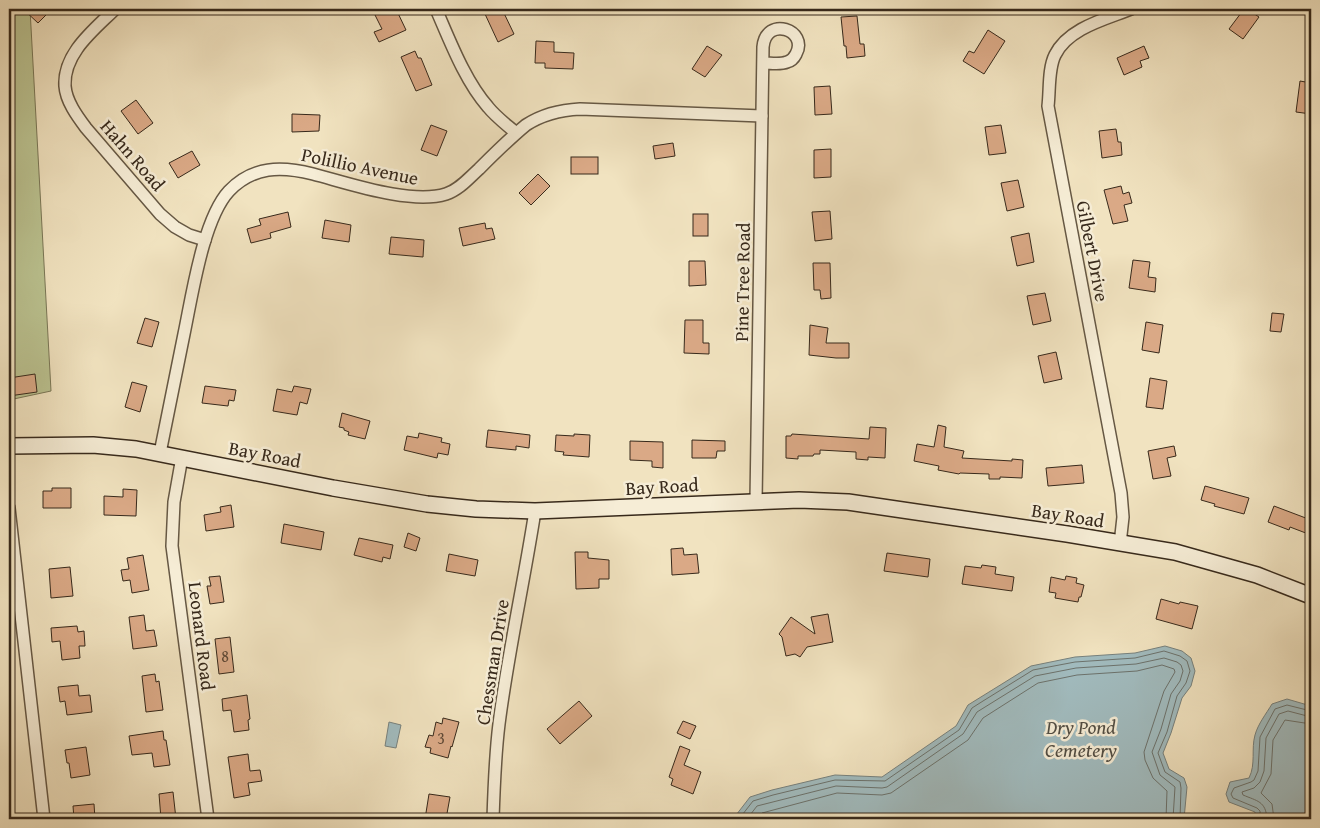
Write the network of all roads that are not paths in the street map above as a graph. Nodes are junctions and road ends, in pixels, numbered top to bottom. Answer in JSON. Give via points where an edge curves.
{"nodes":[{"id":1,"x":115,"y":9,"type":"edge"},
{"id":2,"x":436,"y":9,"type":"edge"},
{"id":3,"x":1131,"y":9,"type":"edge"},
{"id":4,"x":763,"y":63,"type":"dead end"},
{"id":5,"x":762,"y":116,"type":"junction"},
{"id":6,"x":516,"y":133,"type":"junction"},
{"id":7,"x":205,"y":240,"type":"junction"},
{"id":8,"x":9,"y":446,"type":"edge"},
{"id":9,"x":160,"y":453,"type":"junction"},
{"id":10,"x":182,"y":457,"type":"junction"},
{"id":11,"x":756,"y":501,"type":"junction"},
{"id":12,"x":9,"y":508,"type":"edge"},
{"id":13,"x":535,"y":511,"type":"junction"},
{"id":14,"x":1120,"y":544,"type":"junction"},
{"id":15,"x":1311,"y":596,"type":"edge"},
{"id":16,"x":44,"y":819,"type":"edge"},
{"id":17,"x":208,"y":819,"type":"edge"},
{"id":18,"x":493,"y":819,"type":"edge"}],
"edges":[{"from":1,"to":7,"type":"street","name":"Hahn Road","via":[[83,40],[72,58],[65,86],[69,99],[86,128],[160,214],[189,235]]},
{"from":2,"to":6,"type":"street","via":[[479,96]]},
{"from":3,"to":14,"type":"street","name":"Gilbert Drive","via":[[1088,27],[1065,41],[1051,70],[1048,106],[1121,493]]},
{"from":4,"to":5,"type":"street","name":"Pine Tree Road"},
{"from":5,"to":6,"type":"street","name":"Polillio Avenue","via":[[570,110],[544,115]]},
{"from":5,"to":11,"type":"street","name":"Pine Tree Road"},
{"from":6,"to":7,"type":"street","name":"Polillio Avenue","via":[[455,190],[438,196],[389,193],[293,169],[262,171],[228,192],[214,214]]},
{"from":7,"to":9,"type":"street","name":"Polillio Avenue"},
{"from":8,"to":9,"type":"main road","name":"Bay Road","via":[[93,445]]},
{"from":9,"to":10,"type":"main road","name":"Bay Road"},
{"from":10,"to":13,"type":"main road","name":"Bay Road","via":[[427,504]]},
{"from":10,"to":17,"type":"street","name":"Leonard Road","via":[[174,502],[172,546]]},
{"from":11,"to":13,"type":"main road","name":"Bay Road"},
{"from":11,"to":14,"type":"main road","name":"Bay Road","via":[[857,503]]},
{"from":12,"to":16,"type":"street"},
{"from":13,"to":18,"type":"street","name":"Chessman Drive","via":[[499,725]]},
{"from":14,"to":15,"type":"main road","name":"Bay Road","via":[[1175,552],[1223,565]]}]}
